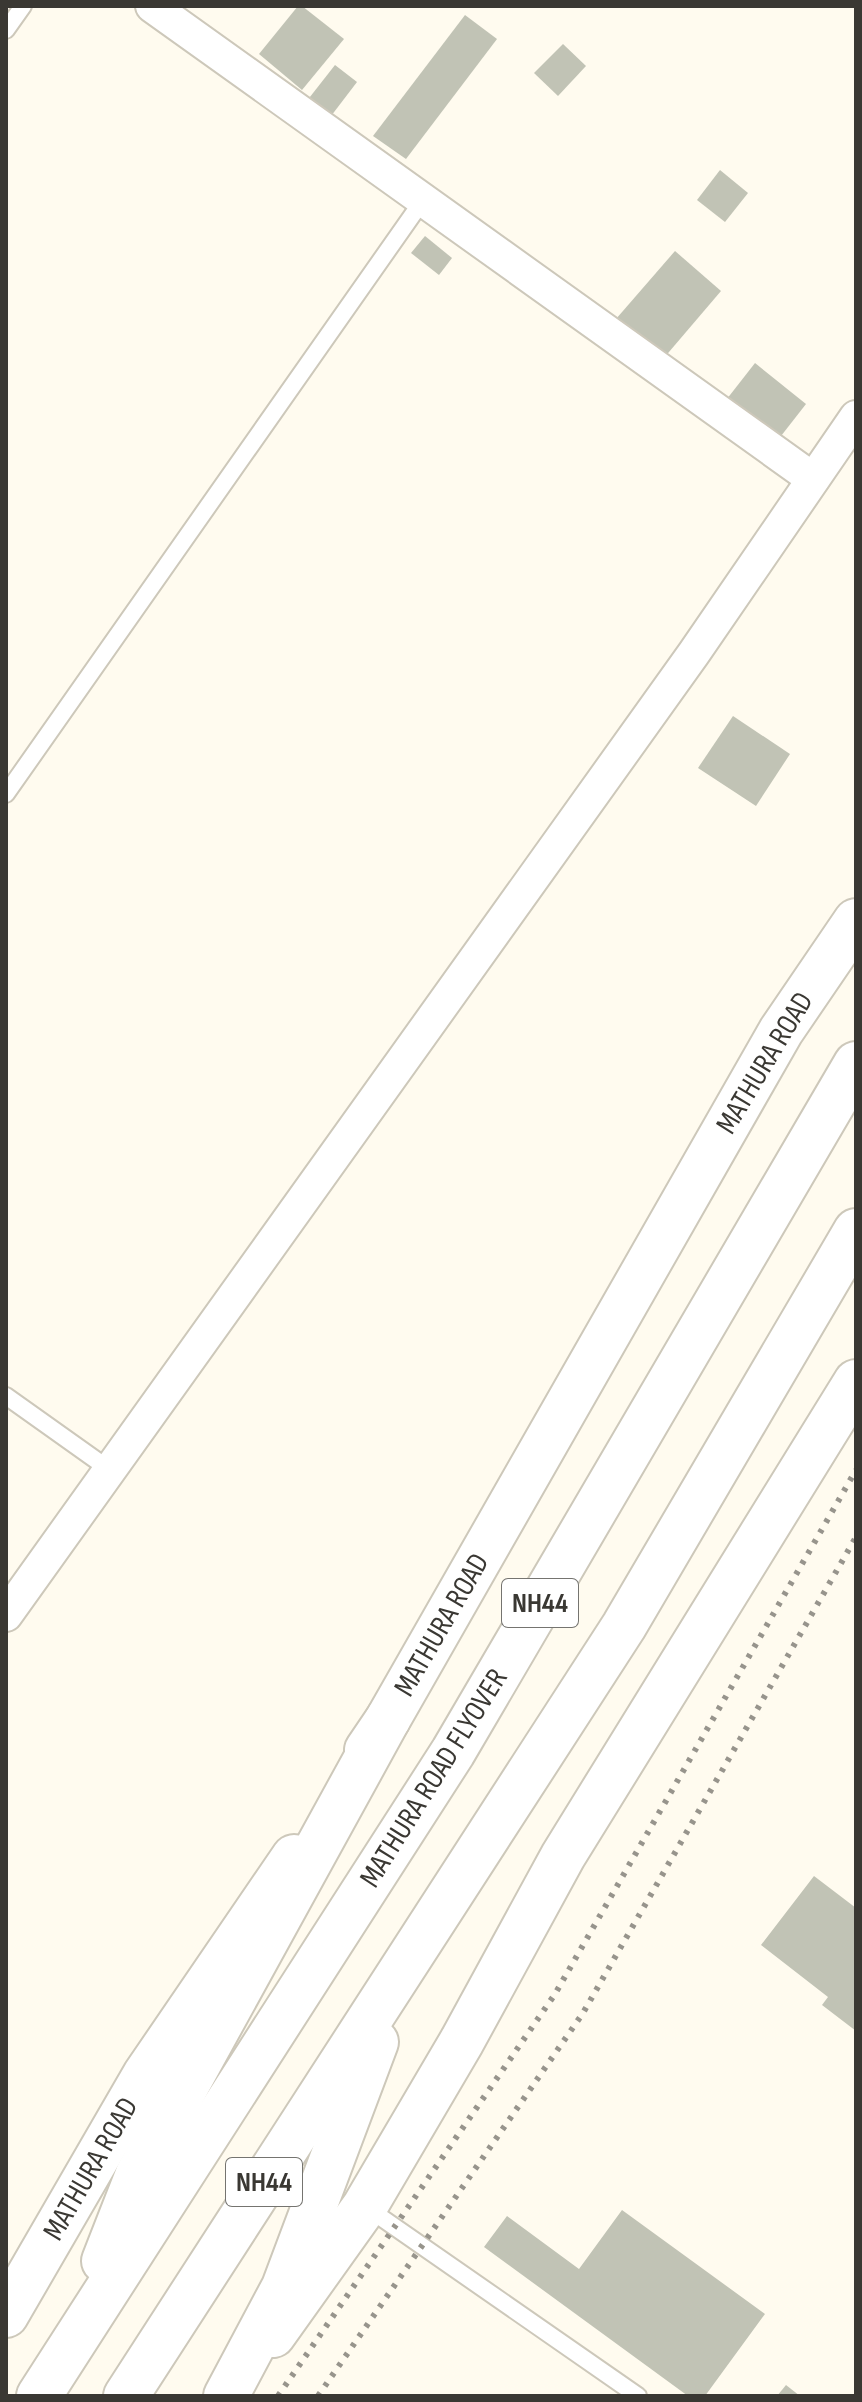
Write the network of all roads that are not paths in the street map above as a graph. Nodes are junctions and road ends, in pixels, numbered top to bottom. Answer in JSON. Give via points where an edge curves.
{"nodes":[{"id":1,"x":23,"y":6,"type":"edge"},
{"id":2,"x":152,"y":6,"type":"edge"},
{"id":3,"x":6,"y":30,"type":"edge"},
{"id":4,"x":423,"y":200,"type":"junction"},
{"id":5,"x":856,"y":417,"type":"edge"},
{"id":6,"x":813,"y":479,"type":"junction"},
{"id":7,"x":6,"y":794,"type":"edge"},
{"id":8,"x":856,"y":921,"type":"edge"},
{"id":9,"x":856,"y":1064,"type":"edge"},
{"id":10,"x":856,"y":1231,"type":"edge"},
{"id":11,"x":856,"y":1382,"type":"edge"},
{"id":12,"x":6,"y":1396,"type":"edge"},
{"id":13,"x":110,"y":1470,"type":"junction"},
{"id":14,"x":6,"y":1615,"type":"edge"},
{"id":15,"x":388,"y":1719,"type":"junction"},
{"id":16,"x":403,"y":1968,"type":"junction"},
{"id":17,"x":365,"y":2206,"type":"junction"},
{"id":18,"x":6,"y":2315,"type":"edge"},
{"id":19,"x":72,"y":2346,"type":"junction"},
{"id":20,"x":39,"y":2396,"type":"edge"},
{"id":21,"x":126,"y":2396,"type":"edge"},
{"id":22,"x":228,"y":2396,"type":"edge"},
{"id":23,"x":638,"y":2396,"type":"edge"}],
"edges":[{"from":1,"to":3,"type":"lane"},
{"from":2,"to":4,"type":"street"},
{"from":4,"to":6,"type":"street"},
{"from":4,"to":7,"type":"lane"},
{"from":5,"to":6,"type":"street"},
{"from":6,"to":13,"type":"street"},
{"from":8,"to":15,"type":"main road","name":"MATHURA ROAD","via":[[781,1031]]},
{"from":9,"to":19,"type":"main road","name":"MATHURA ROAD FLYOVER","number":"NH44","via":[[453,1752]]},
{"from":10,"to":16,"type":"main road","number":"NH44","via":[[624,1626]]},
{"from":11,"to":17,"type":"main road","via":[[563,1856]]},
{"from":12,"to":13,"type":"lane"},
{"from":13,"to":14,"type":"street"},
{"from":15,"to":18,"type":"main road","name":"MATHURA ROAD","via":[[145,2075]]},
{"from":15,"to":19,"type":"main road","via":[[138,2174]]},
{"from":16,"to":21,"type":"main road","number":"NH44"},
{"from":16,"to":22,"type":"main road","via":[[284,2287]]},
{"from":17,"to":22,"type":"main road"},
{"from":17,"to":23,"type":"lane"},
{"from":19,"to":20,"type":"main road","name":"MATHURA ROAD FLYOVER","number":"NH44"}]}
